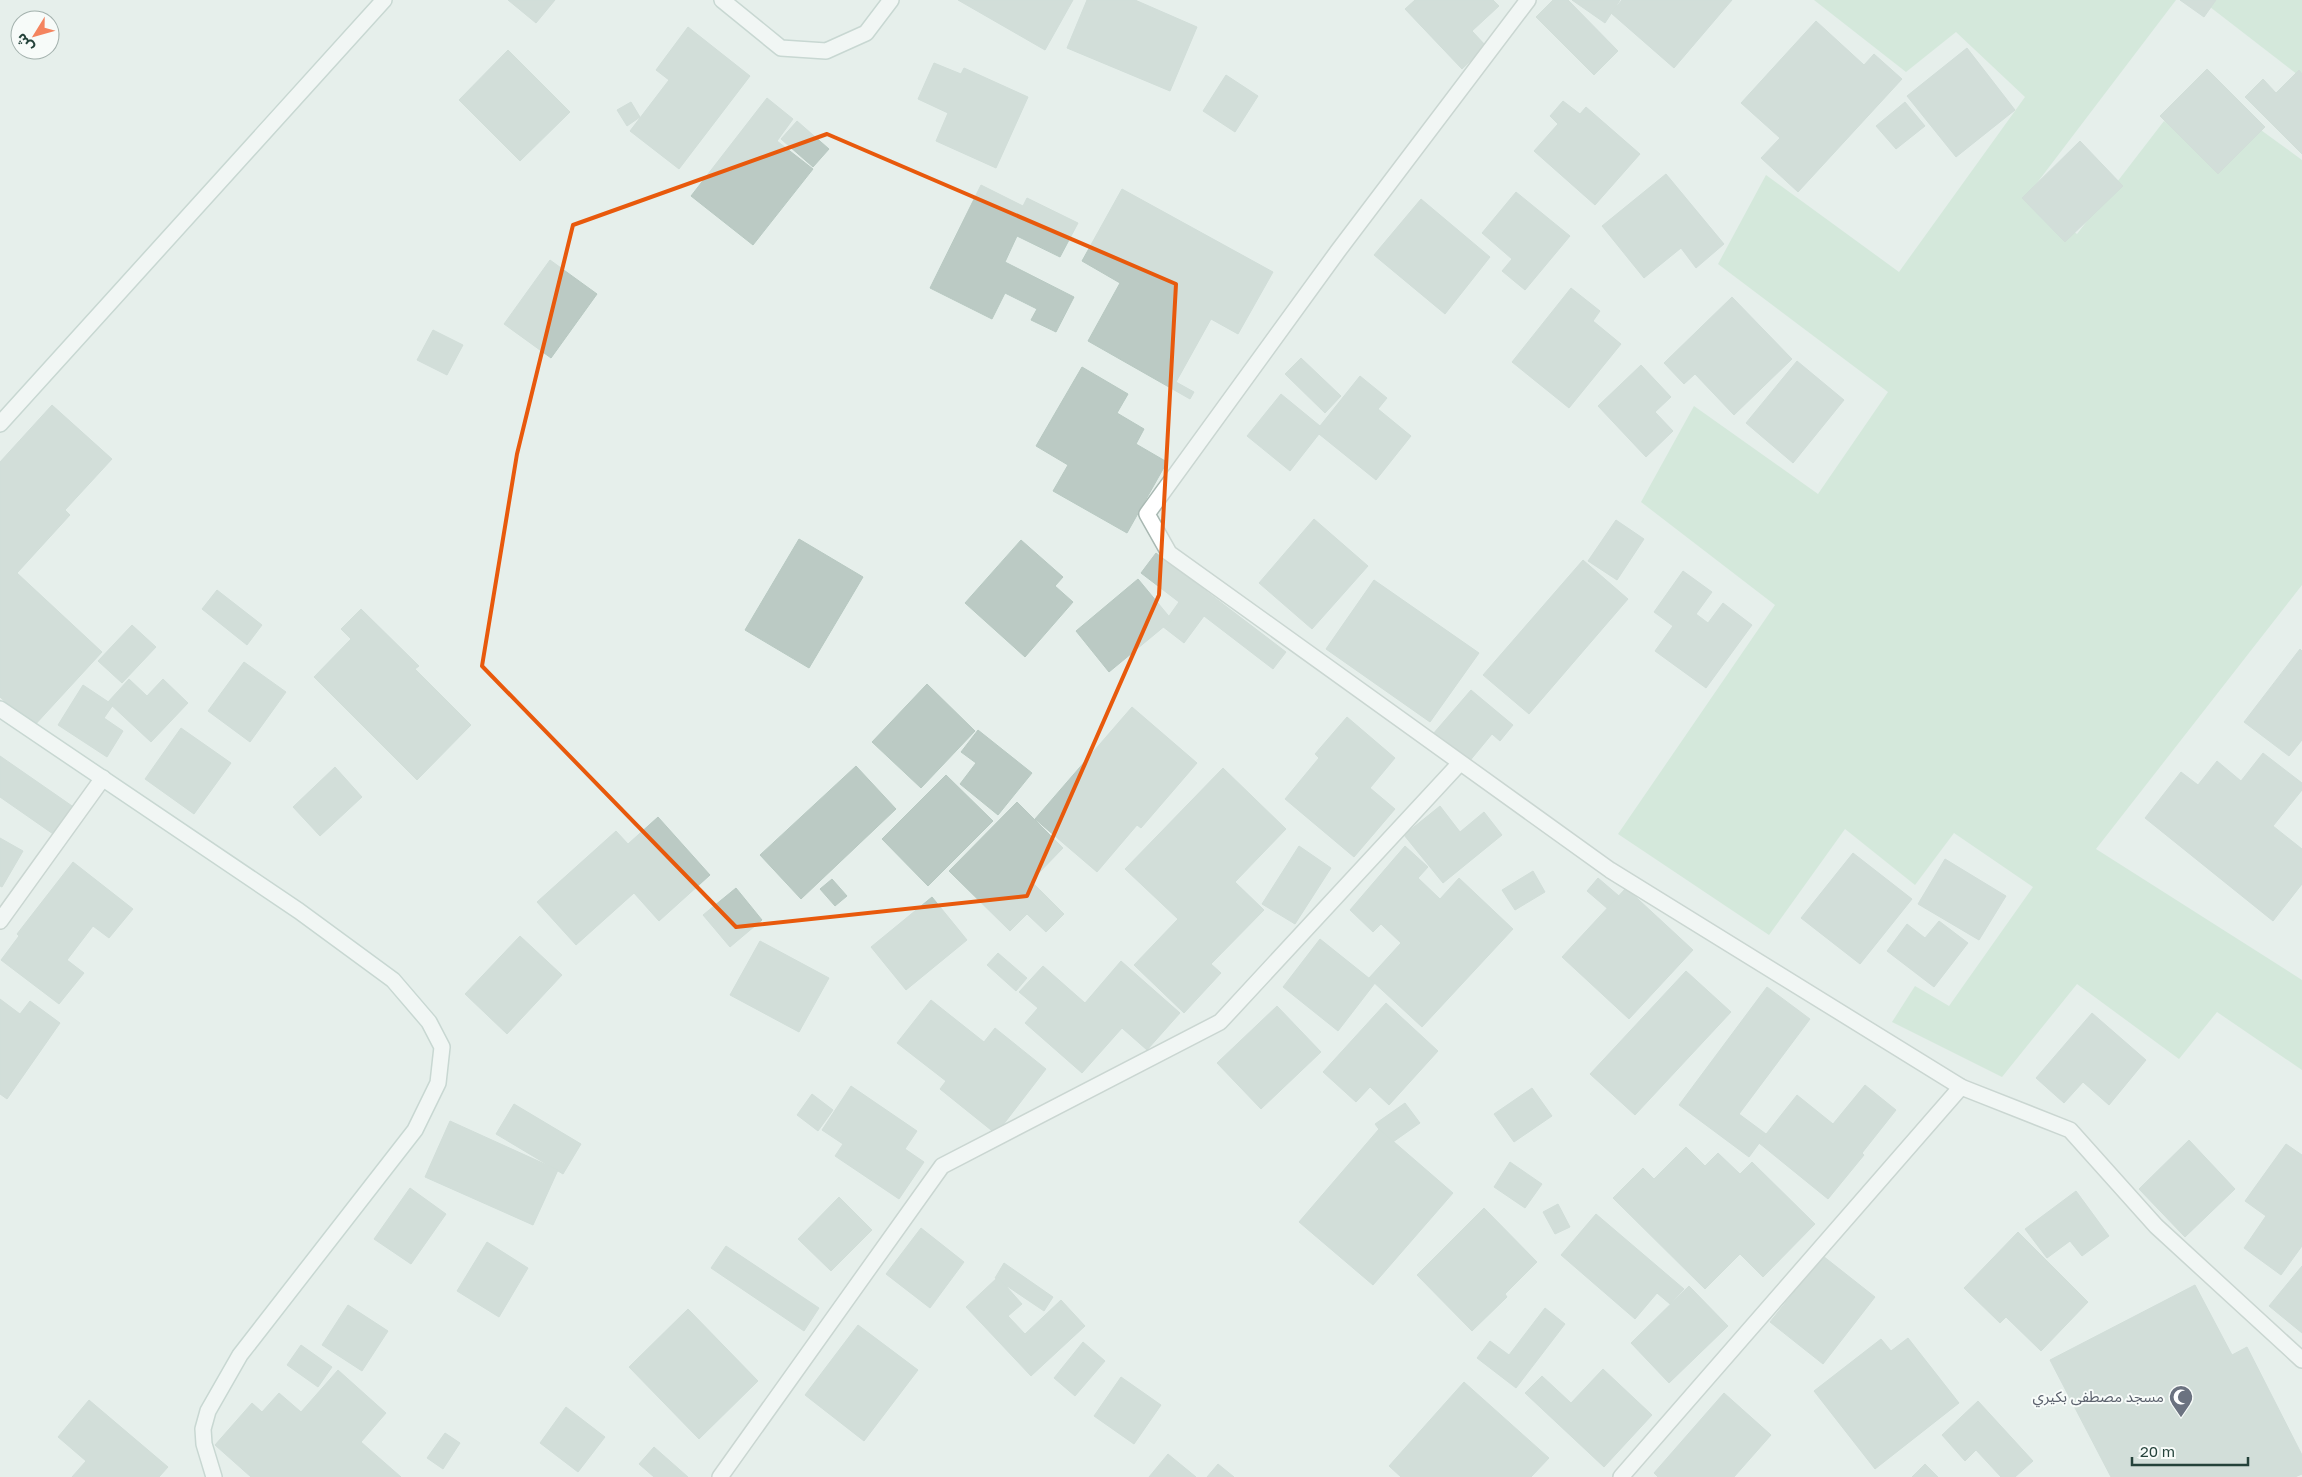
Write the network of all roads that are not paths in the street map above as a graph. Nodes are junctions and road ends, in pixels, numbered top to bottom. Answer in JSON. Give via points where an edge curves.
{"nodes":[{"id":1,"x":384,"y":0,"type":"edge"},
{"id":2,"x":722,"y":0,"type":"edge"},
{"id":3,"x":891,"y":0,"type":"edge"},
{"id":4,"x":1528,"y":0,"type":"edge"},
{"id":5,"x":0,"y":424,"type":"edge"},
{"id":6,"x":0,"y":709,"type":"edge"},
{"id":7,"x":1460,"y":763,"type":"junction"},
{"id":8,"x":103,"y":778,"type":"junction"},
{"id":9,"x":0,"y":921,"type":"edge"},
{"id":10,"x":1961,"y":1087,"type":"junction"},
{"id":11,"x":2302,"y":1360,"type":"edge"},
{"id":12,"x":214,"y":1477,"type":"edge"},
{"id":13,"x":720,"y":1477,"type":"edge"},
{"id":14,"x":1621,"y":1477,"type":"edge"}],
"edges":[{"from":1,"to":5,"type":"street"},
{"from":2,"to":3,"type":"street","via":[[781,48],[826,52],[866,33]]},
{"from":4,"to":7,"type":"street","via":[[1338,252],[1147,514],[1169,553]]},
{"from":6,"to":8,"type":"street"},
{"from":7,"to":10,"type":"street","via":[[1610,870]]},
{"from":7,"to":13,"type":"street","via":[[1220,1022],[942,1166]]},
{"from":8,"to":9,"type":"street"},
{"from":8,"to":12,"type":"street","via":[[299,911],[393,980],[429,1022],[442,1047],[438,1084],[415,1130],[240,1355],[208,1411],[203,1429],[204,1444]]},
{"from":10,"to":11,"type":"street","via":[[2070,1130],[2156,1226]]},
{"from":10,"to":14,"type":"street"}]}
